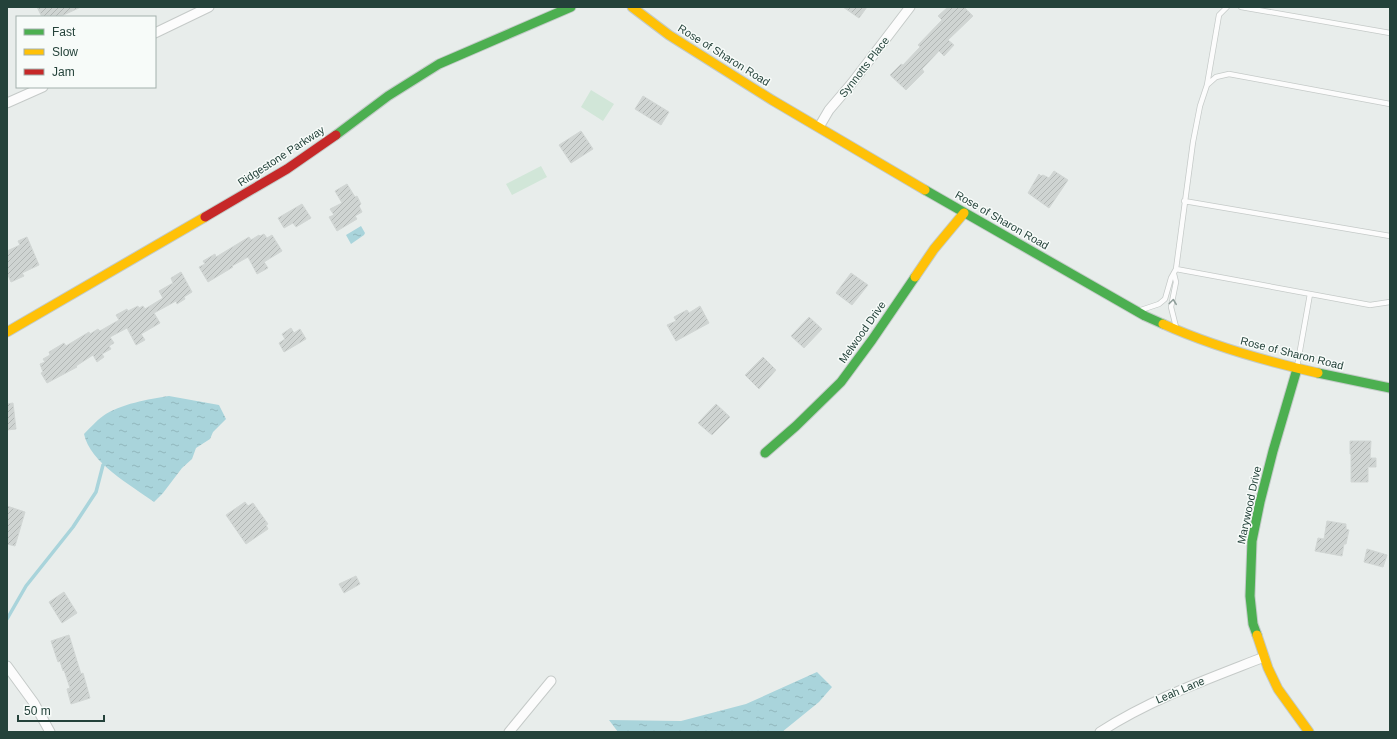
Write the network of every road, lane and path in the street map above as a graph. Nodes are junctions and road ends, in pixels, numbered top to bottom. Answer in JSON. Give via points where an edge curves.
{"nodes":[{"id":1,"x":209,"y":7,"type":"edge"},
{"id":2,"x":571,"y":7,"type":"edge"},
{"id":3,"x":632,"y":7,"type":"edge"},
{"id":4,"x":910,"y":7,"type":"edge"},
{"id":5,"x":1227,"y":7,"type":"edge"},
{"id":6,"x":1241,"y":7,"type":"edge"},
{"id":7,"x":156,"y":33,"type":"edge"},
{"id":8,"x":1390,"y":33,"type":"edge"},
{"id":9,"x":1207,"y":85,"type":"junction"},
{"id":10,"x":41,"y":88,"type":"edge"},
{"id":11,"x":7,"y":103,"type":"edge"},
{"id":12,"x":1390,"y":104,"type":"edge"},
{"id":13,"x":819,"y":127,"type":"junction"},
{"id":14,"x":1184,"y":201,"type":"junction"},
{"id":15,"x":964,"y":213,"type":"junction"},
{"id":16,"x":1390,"y":236,"type":"edge"},
{"id":17,"x":1175,"y":272,"type":"junction"},
{"id":18,"x":1310,"y":294,"type":"junction"},
{"id":19,"x":1390,"y":302,"type":"edge"},
{"id":20,"x":1138,"y":312,"type":"junction"},
{"id":21,"x":1177,"y":330,"type":"junction"},
{"id":22,"x":7,"y":332,"type":"edge"},
{"id":23,"x":1297,"y":368,"type":"junction"},
{"id":24,"x":1390,"y":388,"type":"edge"},
{"id":25,"x":765,"y":453,"type":"dead end"},
{"id":26,"x":1264,"y":657,"type":"junction"},
{"id":27,"x":7,"y":666,"type":"edge"},
{"id":28,"x":551,"y":682,"type":"dead end"},
{"id":29,"x":50,"y":732,"type":"edge"},
{"id":30,"x":509,"y":732,"type":"edge"},
{"id":31,"x":1100,"y":732,"type":"edge"},
{"id":32,"x":1309,"y":732,"type":"edge"}],
"edges":[{"from":1,"to":7,"type":"street"},
{"from":2,"to":22,"type":"street","name":"Ridgestone Parkway","via":[[433,67],[287,169]]},
{"from":3,"to":13,"type":"street","name":"Rose of Sharon Road","via":[[717,66]]},
{"from":4,"to":13,"type":"street","name":"Synnotts Place","via":[[829,110]]},
{"from":5,"to":9,"type":"lane","via":[[1219,15]]},
{"from":6,"to":8,"type":"lane"},
{"from":9,"to":12,"type":"lane","via":[[1216,77],[1229,74]]},
{"from":9,"to":14,"type":"lane","via":[[1200,106]]},
{"from":10,"to":11,"type":"street"},
{"from":13,"to":15,"type":"street","name":"Rose of Sharon Road"},
{"from":14,"to":16,"type":"lane"},
{"from":14,"to":17,"type":"lane"},
{"from":15,"to":20,"type":"street","name":"Rose of Sharon Road"},
{"from":15,"to":25,"type":"street","name":"Melwood Drive","via":[[934,249],[840,382]]},
{"from":17,"to":18,"type":"lane"},
{"from":17,"to":20,"type":"lane","via":[[1165,299]]},
{"from":21,"to":17,"type":"lane","one_way":true,"via":[[1171,307],[1176,282]]},
{"from":18,"to":19,"type":"lane","via":[[1370,305]]},
{"from":18,"to":23,"type":"lane"},
{"from":20,"to":21,"type":"street","name":"Rose of Sharon Road"},
{"from":21,"to":23,"type":"street","name":"Rose of Sharon Road","via":[[1225,348]]},
{"from":23,"to":24,"type":"street","name":"Rose of Sharon Road"},
{"from":23,"to":26,"type":"street","name":"Marywood Drive","via":[[1273,452],[1252,541],[1251,611]]},
{"from":26,"to":31,"type":"street","name":"Leah Lane","via":[[1181,689],[1140,708]]},
{"from":26,"to":32,"type":"street","name":"Marywood Drive","via":[[1278,689]]},
{"from":27,"to":29,"type":"street","via":[[34,703]]},
{"from":28,"to":30,"type":"street"}]}
